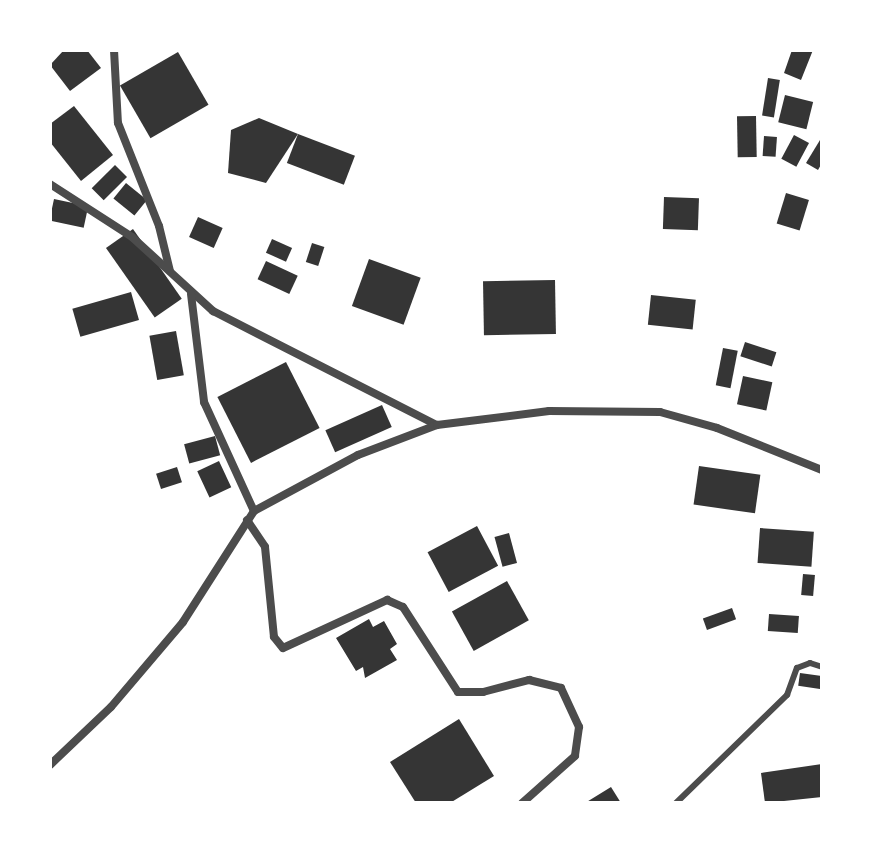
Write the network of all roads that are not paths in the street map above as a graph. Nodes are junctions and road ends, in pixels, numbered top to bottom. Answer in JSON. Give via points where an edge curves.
{"nodes":[{"id":1,"x":114,"y":50,"type":"edge"},
{"id":2,"x":50,"y":184,"type":"edge"},
{"id":3,"x":171,"y":273,"type":"junction"},
{"id":4,"x":191,"y":294,"type":"junction"},
{"id":5,"x":437,"y":425,"type":"junction"},
{"id":6,"x":822,"y":470,"type":"edge"},
{"id":7,"x":254,"y":511,"type":"junction"},
{"id":8,"x":247,"y":520,"type":"junction"},
{"id":9,"x":822,"y":667,"type":"edge"},
{"id":10,"x":50,"y":765,"type":"edge"},
{"id":11,"x":522,"y":803,"type":"edge"},
{"id":12,"x":676,"y":803,"type":"edge"}],
"edges":[{"from":1,"to":3,"type":"street","via":[[118,123],[159,226]]},
{"from":2,"to":3,"type":"street","via":[[132,237]]},
{"from":3,"to":4,"type":"street"},
{"from":4,"to":5,"type":"street","via":[[229,320]]},
{"from":4,"to":7,"type":"street","via":[[204,402]]},
{"from":5,"to":6,"type":"street","via":[[549,411],[660,412],[717,428]]},
{"from":5,"to":7,"type":"street","via":[[358,455]]},
{"from":7,"to":8,"type":"street"},
{"from":8,"to":10,"type":"street","via":[[183,622],[111,707]]},
{"from":8,"to":11,"type":"street","via":[[265,547],[274,637],[283,648],[387,600],[403,607],[458,692],[483,692],[518,680],[561,688],[579,727],[575,756]]},
{"from":9,"to":12,"type":"lane","via":[[810,663],[797,668],[787,695]]}]}
